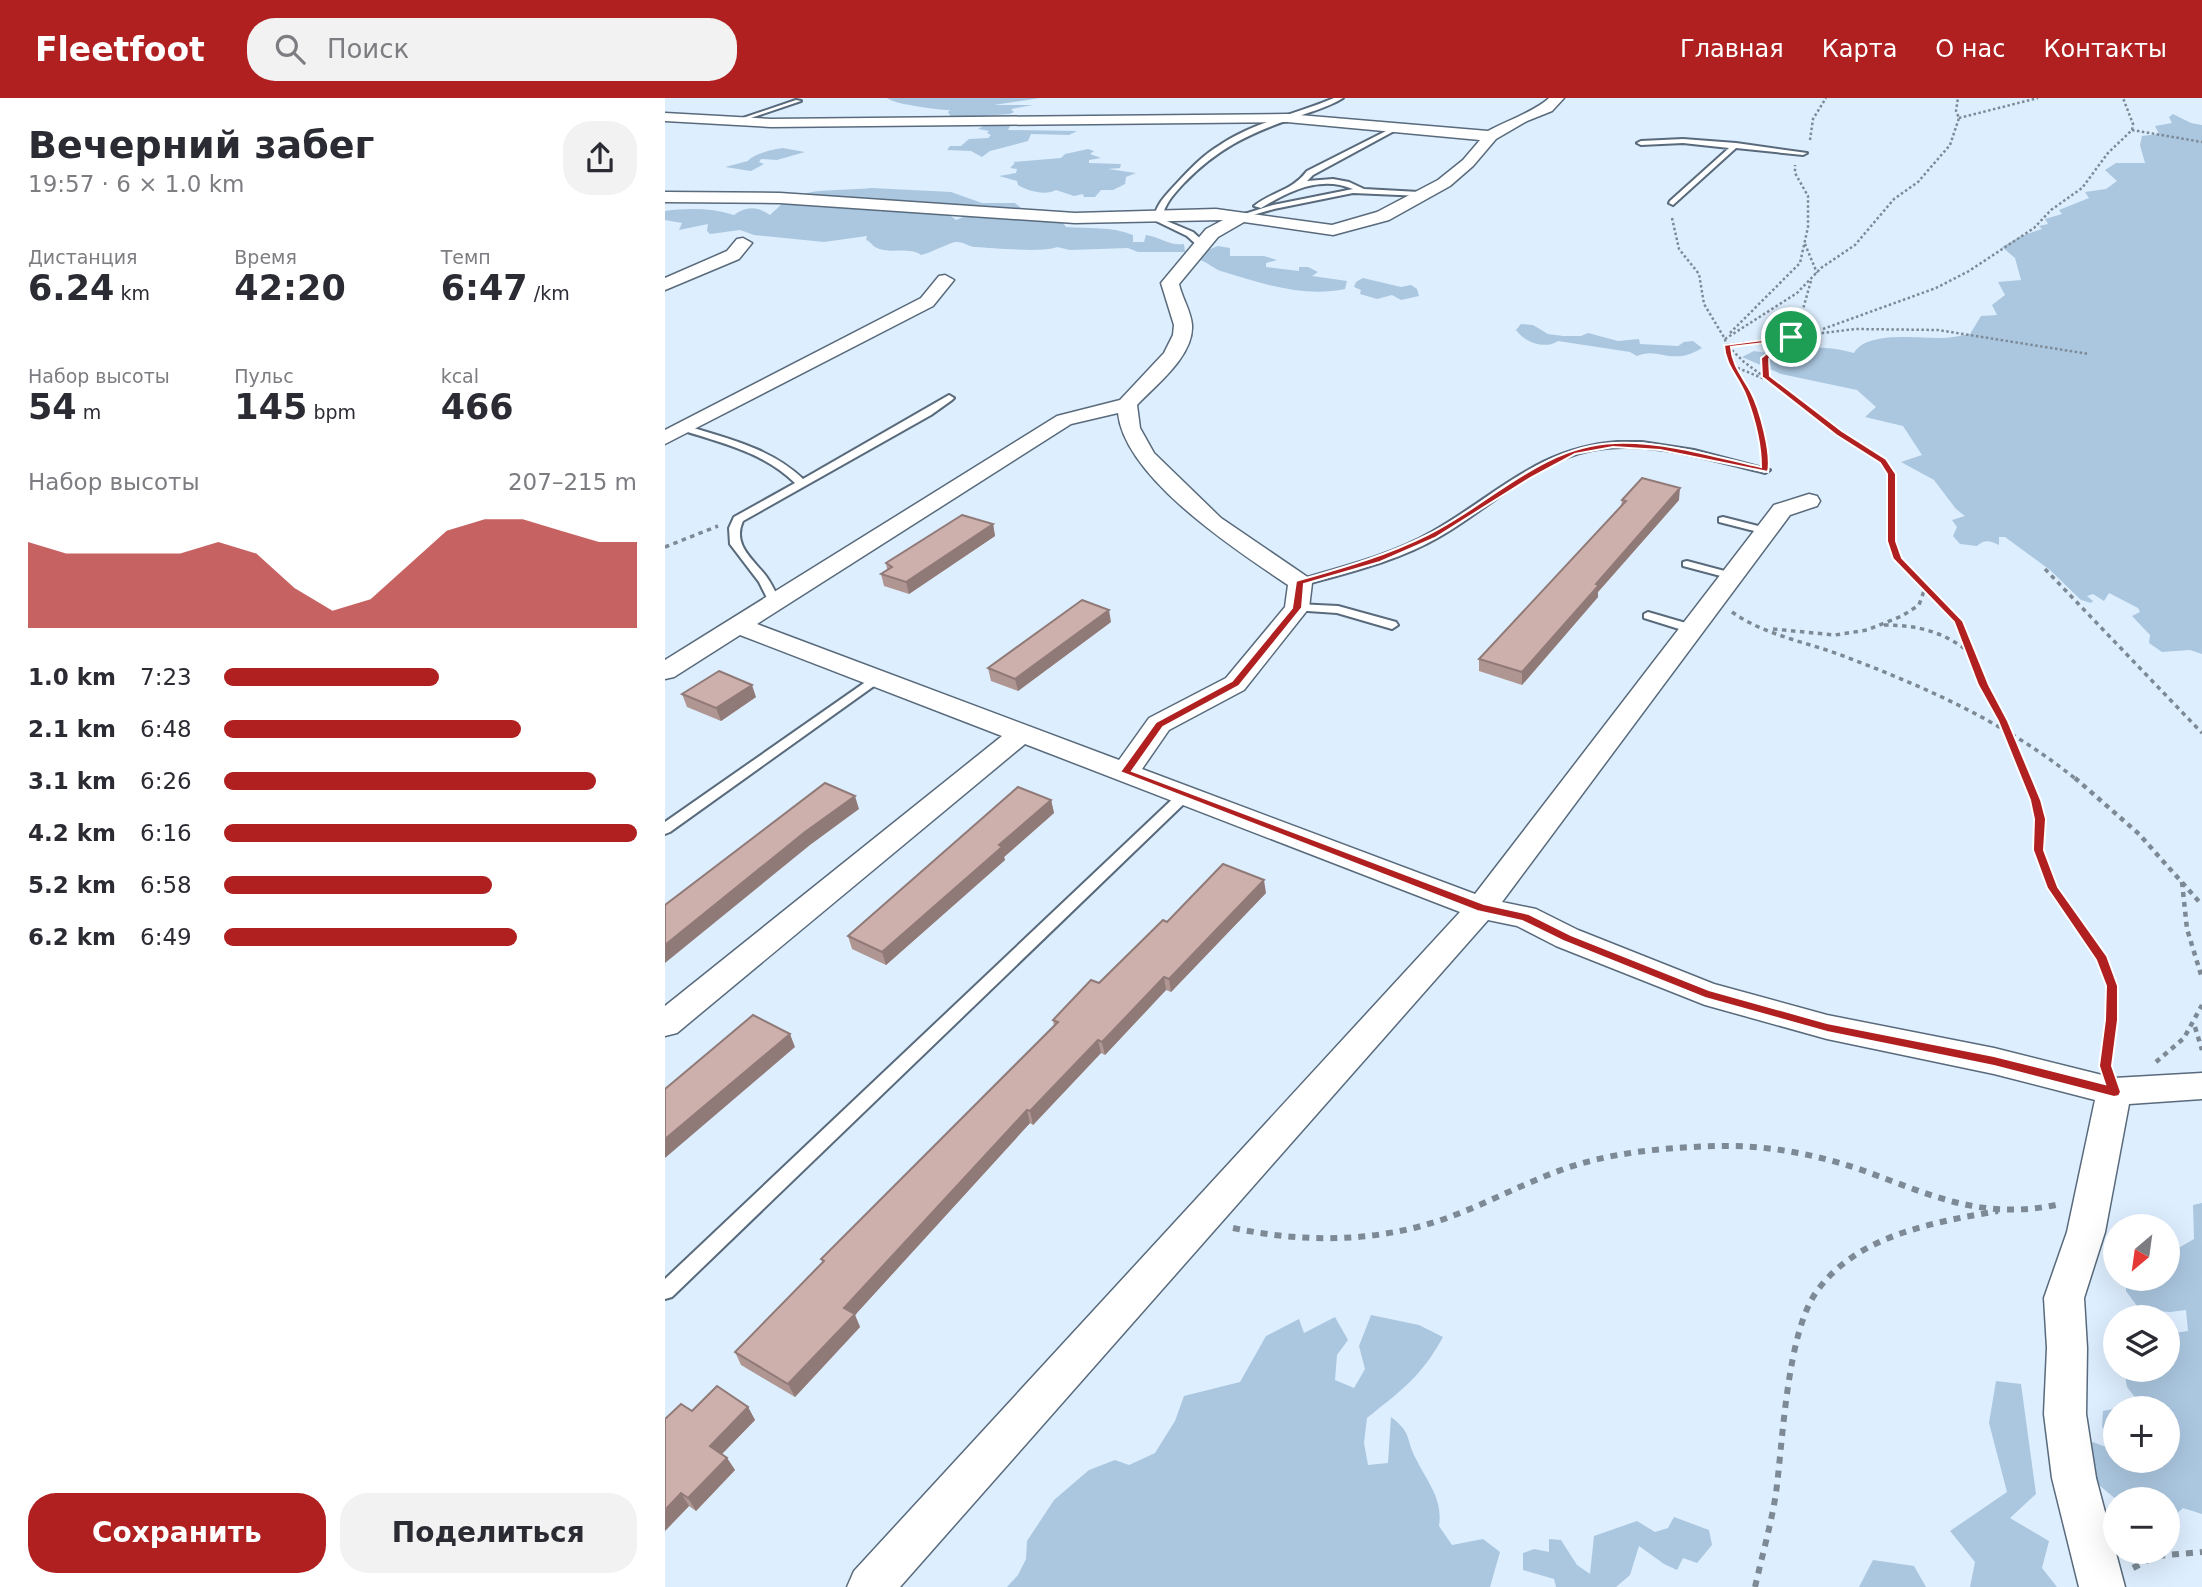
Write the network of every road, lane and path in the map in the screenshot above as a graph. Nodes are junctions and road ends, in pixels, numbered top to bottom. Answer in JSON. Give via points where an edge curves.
{"nodes":[{"id":1,"x":1340,"y":98,"type":"edge"},
{"id":2,"x":1557,"y":98,"type":"edge"},
{"id":3,"x":1958,"y":98,"type":"edge"},
{"id":4,"x":2038,"y":98,"type":"edge"},
{"id":5,"x":2123,"y":98,"type":"edge"},
{"id":6,"x":798,"y":101,"type":"dead end"},
{"id":7,"x":665,"y":117,"type":"edge"},
{"id":8,"x":1287,"y":118,"type":"junction"},
{"id":9,"x":1959,"y":118,"type":"junction"},
{"id":10,"x":740,"y":120,"type":"junction"},
{"id":11,"x":1394,"y":129,"type":"junction"},
{"id":12,"x":2132,"y":130,"type":"junction"},
{"id":13,"x":1491,"y":136,"type":"junction"},
{"id":14,"x":2202,"y":142,"type":"edge"},
{"id":15,"x":1641,"y":143,"type":"dead end"},
{"id":16,"x":1736,"y":145,"type":"junction"},
{"id":17,"x":1803,"y":153,"type":"dead end"},
{"id":18,"x":1301,"y":184,"type":"junction"},
{"id":19,"x":1364,"y":192,"type":"junction"},
{"id":20,"x":1419,"y":194,"type":"junction"},
{"id":21,"x":665,"y":197,"type":"edge"},
{"id":22,"x":1674,"y":203,"type":"joint"},
{"id":23,"x":1158,"y":214,"type":"junction"},
{"id":24,"x":1242,"y":216,"type":"junction"},
{"id":25,"x":743,"y":243,"type":"dead end"},
{"id":26,"x":1202,"y":244,"type":"junction"},
{"id":27,"x":1817,"y":272,"type":"junction"},
{"id":28,"x":1812,"y":277,"type":"junction"},
{"id":29,"x":945,"y":280,"type":"dead end"},
{"id":30,"x":665,"y":285,"type":"edge"},
{"id":31,"x":1812,"y":333,"type":"junction"},
{"id":32,"x":1791,"y":337,"type":"junction"},
{"id":33,"x":1725,"y":339,"type":"junction"},
{"id":34,"x":1727,"y":345,"type":"junction"},
{"id":35,"x":2089,"y":354,"type":"dead end"},
{"id":36,"x":1733,"y":366,"type":"junction"},
{"id":37,"x":1766,"y":377,"type":"junction"},
{"id":38,"x":1775,"y":383,"type":"junction"},
{"id":39,"x":949,"y":398,"type":"dead end"},
{"id":40,"x":1127,"y":404,"type":"junction"},
{"id":41,"x":684,"y":428,"type":"junction"},
{"id":42,"x":665,"y":438,"type":"edge"},
{"id":43,"x":1765,"y":470,"type":"joint"},
{"id":44,"x":800,"y":482,"type":"junction"},
{"id":45,"x":1809,"y":501,"type":"dead end"},
{"id":46,"x":739,"y":519,"type":"junction"},
{"id":47,"x":1723,"y":520,"type":"dead end"},
{"id":48,"x":1766,"y":531,"type":"junction"},
{"id":49,"x":665,"y":547,"type":"edge"},
{"id":50,"x":1687,"y":564,"type":"dead end"},
{"id":51,"x":2045,"y":569,"type":"dead end"},
{"id":52,"x":1300,"y":583,"type":"junction"},
{"id":53,"x":1724,"y":587,"type":"junction"},
{"id":54,"x":1925,"y":588,"type":"junction"},
{"id":55,"x":774,"y":602,"type":"junction"},
{"id":56,"x":1297,"y":608,"type":"junction"},
{"id":57,"x":1648,"y":616,"type":"dead end"},
{"id":58,"x":737,"y":625,"type":"junction"},
{"id":59,"x":1392,"y":625,"type":"dead end"},
{"id":60,"x":1880,"y":625,"type":"junction"},
{"id":61,"x":1766,"y":628,"type":"junction"},
{"id":62,"x":1692,"y":629,"type":"junction"},
{"id":63,"x":1972,"y":654,"type":"junction"},
{"id":64,"x":665,"y":671,"type":"edge"},
{"id":65,"x":877,"y":678,"type":"junction"},
{"id":66,"x":2006,"y":730,"type":"junction"},
{"id":67,"x":1022,"y":733,"type":"junction"},
{"id":68,"x":2202,"y":733,"type":"edge"},
{"id":69,"x":1125,"y":772,"type":"junction"},
{"id":70,"x":1185,"y":795,"type":"junction"},
{"id":71,"x":665,"y":829,"type":"edge"},
{"id":72,"x":2182,"y":881,"type":"junction"},
{"id":73,"x":2202,"y":905,"type":"edge"},
{"id":74,"x":1481,"y":908,"type":"junction"},
{"id":75,"x":2202,"y":978,"type":"edge"},
{"id":76,"x":2202,"y":1005,"type":"edge"},
{"id":77,"x":665,"y":1024,"type":"edge"},
{"id":78,"x":2202,"y":1050,"type":"edge"},
{"id":79,"x":2202,"y":1086,"type":"edge"},
{"id":80,"x":2114,"y":1092,"type":"junction"},
{"id":81,"x":2094,"y":1194,"type":"junction"},
{"id":82,"x":2002,"y":1210,"type":"junction"},
{"id":83,"x":1200,"y":1220,"type":"junction"},
{"id":84,"x":665,"y":1291,"type":"edge"},
{"id":85,"x":2202,"y":1552,"type":"edge"},
{"id":86,"x":2113,"y":1583,"type":"edge"},
{"id":87,"x":870,"y":1587,"type":"edge"},
{"id":88,"x":1755,"y":1587,"type":"edge"}],
"edges":[{"from":1,"to":8,"type":"lane"},
{"from":2,"to":13,"type":"street","via":[[1547,108]]},
{"from":3,"to":9,"type":"path"},
{"from":4,"to":9,"type":"path"},
{"from":5,"to":12,"type":"path"},
{"from":6,"to":10,"type":"lane"},
{"from":7,"to":10,"type":"street"},
{"from":8,"to":10,"type":"street"},
{"from":8,"to":11,"type":"street"},
{"from":8,"to":23,"type":"lane","via":[[1227,143],[1197,166]]},
{"from":9,"to":27,"type":"path","via":[[1950,145],[1918,182],[1894,199],[1855,244]]},
{"from":11,"to":13,"type":"street"},
{"from":11,"to":18,"type":"lane","via":[[1310,173]]},
{"from":12,"to":14,"type":"path"},
{"from":12,"to":31,"type":"path","via":[[2082,188],[2034,228],[1969,271],[1936,288]]},
{"from":13,"to":20,"type":"street","via":[[1452,177]]},
{"from":15,"to":16,"type":"lane"},
{"from":16,"to":17,"type":"lane"},
{"from":16,"to":22,"type":"lane"},
{"from":18,"to":19,"type":"lane","via":[[1339,182]]},
{"from":18,"to":24,"type":"lane"},
{"from":19,"to":20,"type":"lane"},
{"from":19,"to":24,"type":"lane","via":[[1320,196]]},
{"from":20,"to":24,"type":"street","via":[[1383,216],[1333,230]]},
{"from":21,"to":23,"type":"street","via":[[780,198],[1075,218]]},
{"from":22,"to":33,"type":"path","via":[[1672,217],[1679,248],[1699,274],[1704,304]]},
{"from":23,"to":24,"type":"street"},
{"from":23,"to":26,"type":"lane","via":[[1158,220]]},
{"from":24,"to":26,"type":"street"},
{"from":25,"to":30,"type":"street","via":[[733,255]]},
{"from":26,"to":40,"type":"street","via":[[1170,283],[1184,329],[1181,342]]},
{"from":27,"to":28,"type":"path"},
{"from":27,"to":33,"type":"path","via":[[1805,243],[1800,263]]},
{"from":28,"to":32,"type":"path","via":[[1802,322]]},
{"from":28,"to":33,"type":"path","via":[[1788,299]]},
{"from":29,"to":41,"type":"street","via":[[927,302]]},
{"from":31,"to":32,"type":"path"},
{"from":31,"to":35,"type":"path","via":[[1938,330]]},
{"from":32,"to":34,"type":"path"},
{"from":32,"to":37,"type":"path","via":[[1765,358]]},
{"from":33,"to":34,"type":"path"},
{"from":34,"to":36,"type":"path"},
{"from":34,"to":37,"type":"path"},
{"from":36,"to":38,"type":"path"},
{"from":36,"to":43,"type":"path","via":[[1749,395],[1765,453]]},
{"from":37,"to":38,"type":"path"},
{"from":38,"to":54,"type":"path","via":[[1883,461],[1892,474],[1891,541],[1898,559]]},
{"from":39,"to":44,"type":"lane"},
{"from":40,"to":52,"type":"street","via":[[1130,428],[1145,456],[1213,523]]},
{"from":40,"to":55,"type":"street","via":[[1064,420]]},
{"from":41,"to":42,"type":"street"},
{"from":41,"to":44,"type":"lane","via":[[764,453]]},
{"from":43,"to":52,"type":"lane","via":[[1660,447],[1613,445],[1572,452],[1432,536],[1377,560]]},
{"from":44,"to":46,"type":"lane"},
{"from":45,"to":48,"type":"street","via":[[1782,510]]},
{"from":46,"to":49,"type":"path"},
{"from":46,"to":55,"type":"lane","via":[[732,528],[733,540],[765,582]]},
{"from":47,"to":48,"type":"lane"},
{"from":48,"to":53,"type":"street"},
{"from":50,"to":53,"type":"lane"},
{"from":51,"to":68,"type":"path"},
{"from":52,"to":56,"type":"street"},
{"from":53,"to":61,"type":"path","via":[[1737,616]]},
{"from":53,"to":62,"type":"street"},
{"from":54,"to":60,"type":"path","via":[[1919,605]]},
{"from":54,"to":63,"type":"path","via":[[1959,621]]},
{"from":55,"to":58,"type":"street"},
{"from":56,"to":59,"type":"lane","via":[[1338,610]]},
{"from":56,"to":69,"type":"street","via":[[1235,684],[1159,724]]},
{"from":57,"to":62,"type":"lane"},
{"from":58,"to":64,"type":"street"},
{"from":58,"to":65,"type":"street"},
{"from":60,"to":61,"type":"path","via":[[1835,635]]},
{"from":60,"to":63,"type":"path","via":[[1943,632]]},
{"from":61,"to":66,"type":"path","via":[[1908,681]]},
{"from":62,"to":74,"type":"street"},
{"from":63,"to":66,"type":"path"},
{"from":65,"to":67,"type":"street"},
{"from":65,"to":71,"type":"lane"},
{"from":66,"to":72,"type":"path","via":[[2116,812]]},
{"from":66,"to":80,"type":"path","via":[[2036,800],[2038,850],[2052,888],[2102,959],[2112,986],[2106,1066]]},
{"from":67,"to":69,"type":"street"},
{"from":67,"to":77,"type":"street"},
{"from":69,"to":70,"type":"street"},
{"from":70,"to":74,"type":"street"},
{"from":70,"to":84,"type":"lane"},
{"from":72,"to":73,"type":"path"},
{"from":72,"to":75,"type":"path","via":[[2187,929]]},
{"from":74,"to":80,"type":"street","via":[[1525,917],[1705,993],[1827,1027],[1994,1061]]},
{"from":74,"to":83,"type":"street"},
{"from":76,"to":78,"type":"path","via":[[2195,1026]]},
{"from":79,"to":80,"type":"street"},
{"from":80,"to":81,"type":"street"},
{"from":81,"to":82,"type":"path","via":[[2051,1207]]},
{"from":81,"to":86,"type":"street","via":[[2064,1298],[2065,1414],[2074,1478]]},
{"from":82,"to":83,"type":"path","via":[[1945,1201],[1847,1165],[1786,1150],[1724,1146],[1661,1149],[1599,1159],[1533,1180],[1445,1219],[1378,1236],[1317,1241],[1271,1237]]},
{"from":82,"to":88,"type":"path","via":[[1940,1221],[1888,1238],[1846,1262],[1817,1291],[1798,1330],[1775,1497]]},
{"from":83,"to":87,"type":"street"},
{"from":85,"to":86,"type":"path","via":[[2156,1556]]}]}
